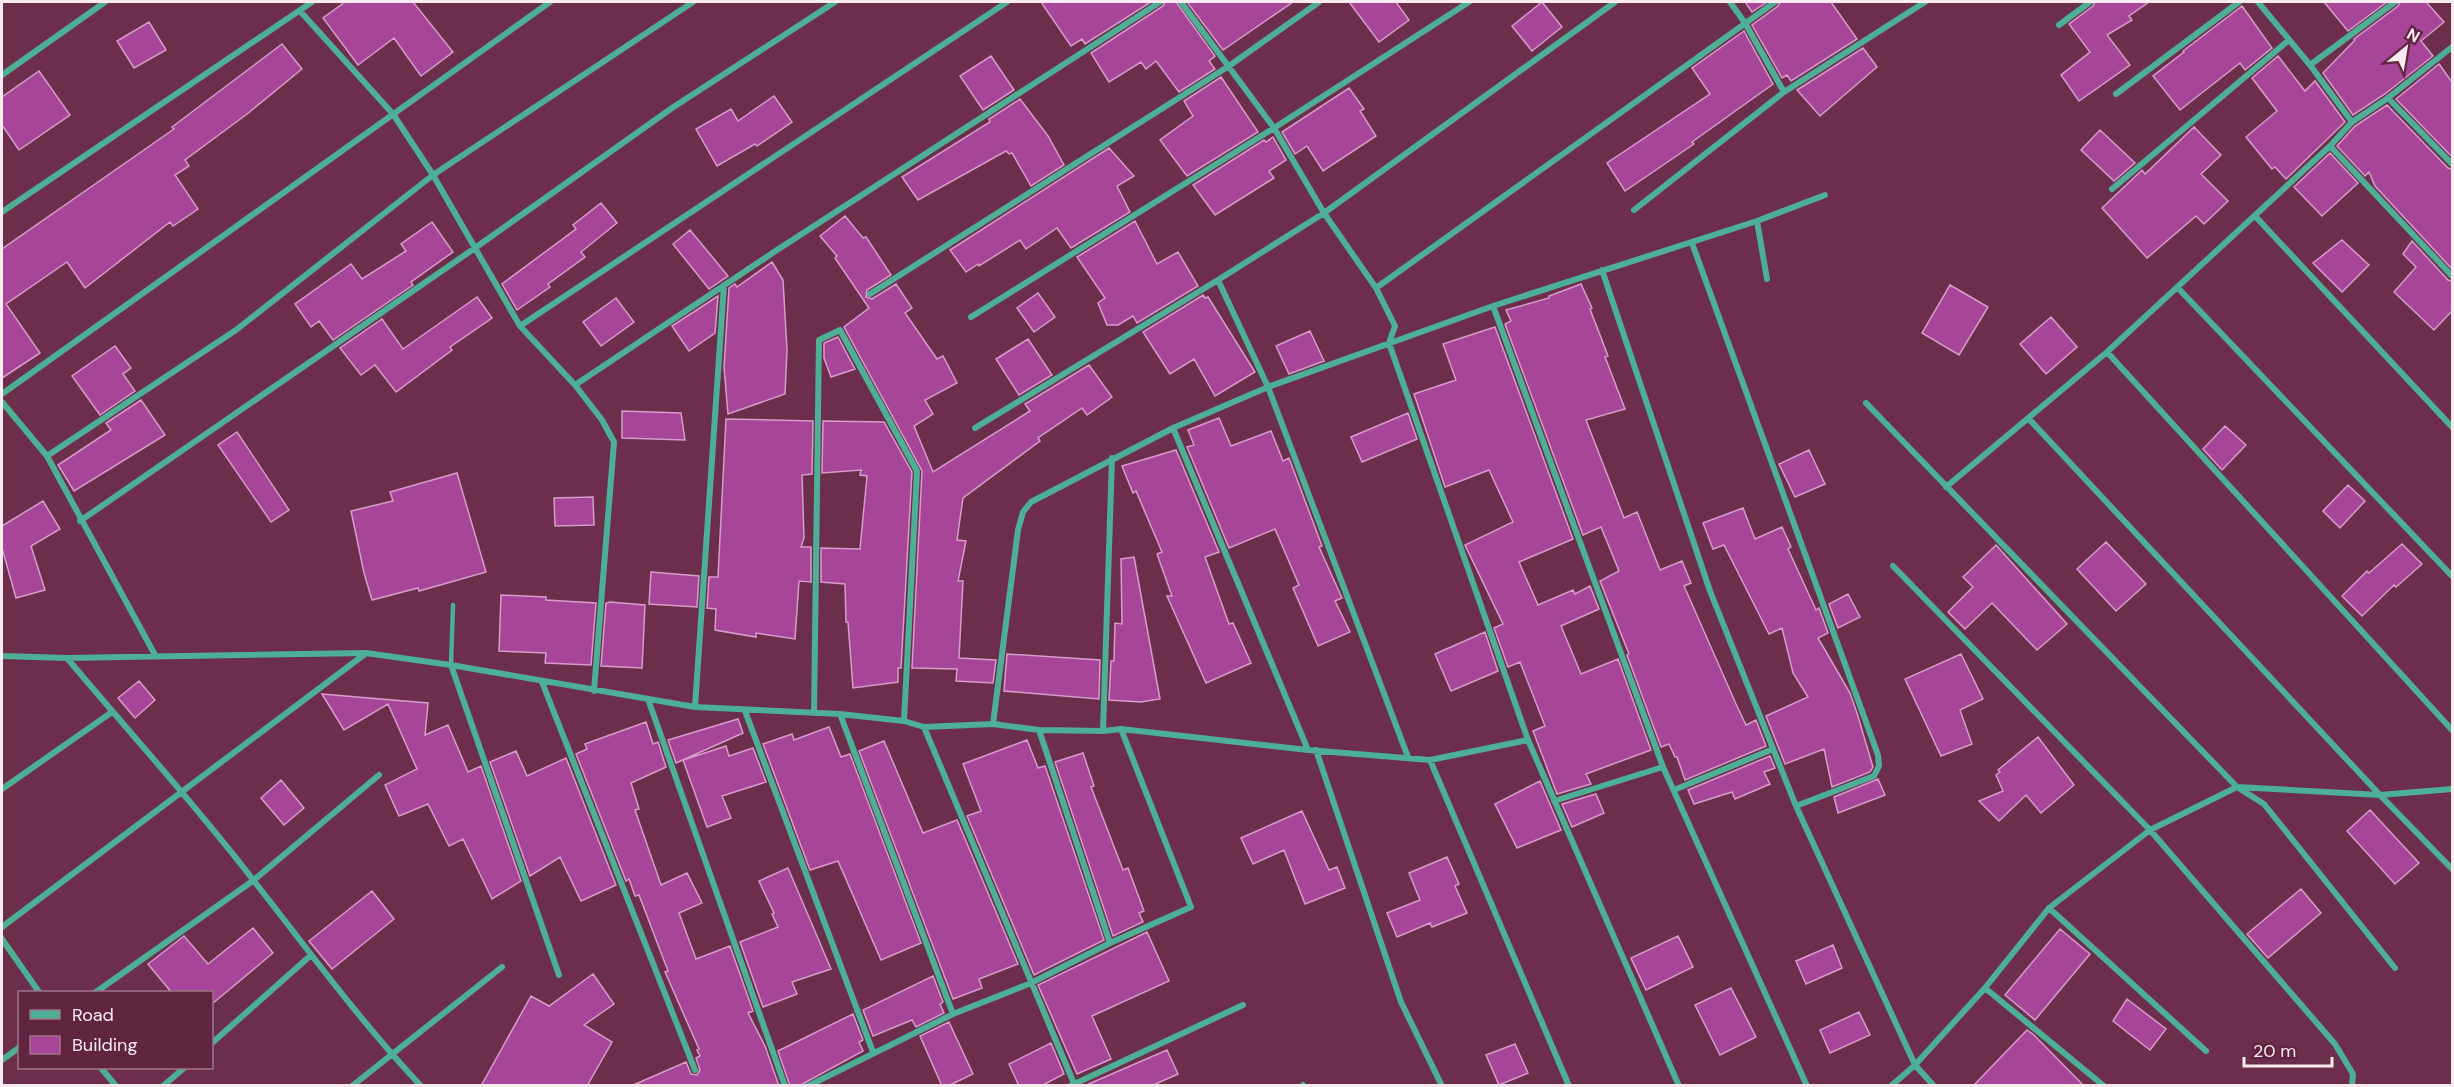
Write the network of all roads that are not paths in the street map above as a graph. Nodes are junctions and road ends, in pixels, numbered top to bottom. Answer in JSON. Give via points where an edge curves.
{"nodes":[{"id":1,"x":105,"y":2,"type":"edge"},
{"id":2,"x":312,"y":2,"type":"edge"},
{"id":3,"x":550,"y":2,"type":"edge"},
{"id":4,"x":693,"y":2,"type":"edge"},
{"id":5,"x":835,"y":2,"type":"edge"},
{"id":6,"x":1007,"y":2,"type":"edge"},
{"id":7,"x":1160,"y":2,"type":"edge"},
{"id":8,"x":1181,"y":2,"type":"edge"},
{"id":9,"x":1319,"y":2,"type":"edge"},
{"id":10,"x":1469,"y":2,"type":"edge"},
{"id":11,"x":1616,"y":2,"type":"edge"},
{"id":12,"x":1730,"y":2,"type":"edge"},
{"id":13,"x":1775,"y":2,"type":"edge"},
{"id":14,"x":1925,"y":2,"type":"edge"},
{"id":15,"x":2090,"y":2,"type":"edge"},
{"id":16,"x":2239,"y":2,"type":"edge"},
{"id":17,"x":2258,"y":2,"type":"edge"},
{"id":18,"x":2395,"y":2,"type":"edge"},
{"id":19,"x":300,"y":11,"type":"junction"},
{"id":20,"x":1745,"y":23,"type":"junction"},
{"id":21,"x":2060,"y":25,"type":"dead end"},
{"id":22,"x":2289,"y":40,"type":"junction"},
{"id":23,"x":2452,"y":47,"type":"edge"},
{"id":24,"x":2310,"y":65,"type":"junction"},
{"id":25,"x":1229,"y":66,"type":"junction"},
{"id":26,"x":2,"y":75,"type":"edge"},
{"id":27,"x":1784,"y":92,"type":"junction"},
{"id":28,"x":2116,"y":94,"type":"dead end"},
{"id":29,"x":2388,"y":98,"type":"junction"},
{"id":30,"x":393,"y":114,"type":"junction"},
{"id":31,"x":2352,"y":122,"type":"junction"},
{"id":32,"x":1274,"y":128,"type":"junction"},
{"id":33,"x":2330,"y":146,"type":"junction"},
{"id":34,"x":2452,"y":164,"type":"edge"},
{"id":35,"x":433,"y":175,"type":"junction"},
{"id":36,"x":2112,"y":189,"type":"dead end"},
{"id":37,"x":1825,"y":195,"type":"dead end"},
{"id":38,"x":1634,"y":210,"type":"dead end"},
{"id":39,"x":2,"y":212,"type":"edge"},
{"id":40,"x":1324,"y":213,"type":"junction"},
{"id":41,"x":2255,"y":216,"type":"junction"},
{"id":42,"x":1757,"y":221,"type":"junction"},
{"id":43,"x":1692,"y":243,"type":"junction"},
{"id":44,"x":475,"y":248,"type":"junction"},
{"id":45,"x":1602,"y":270,"type":"junction"},
{"id":46,"x":2452,"y":276,"type":"edge"},
{"id":47,"x":1767,"y":279,"type":"dead end"},
{"id":48,"x":1218,"y":280,"type":"junction"},
{"id":49,"x":724,"y":285,"type":"junction"},
{"id":50,"x":1376,"y":288,"type":"junction"},
{"id":51,"x":2178,"y":288,"type":"junction"},
{"id":52,"x":870,"y":294,"type":"dead end"},
{"id":53,"x":1493,"y":306,"type":"junction"},
{"id":54,"x":971,"y":317,"type":"dead end"},
{"id":55,"x":520,"y":326,"type":"junction"},
{"id":56,"x":1389,"y":343,"type":"junction"},
{"id":57,"x":2107,"y":352,"type":"junction"},
{"id":58,"x":575,"y":385,"type":"junction"},
{"id":59,"x":1268,"y":387,"type":"junction"},
{"id":60,"x":2,"y":394,"type":"edge"},
{"id":61,"x":2,"y":402,"type":"edge"},
{"id":62,"x":1866,"y":403,"type":"dead end"},
{"id":63,"x":2029,"y":419,"type":"junction"},
{"id":64,"x":2452,"y":427,"type":"edge"},
{"id":65,"x":975,"y":428,"type":"dead end"},
{"id":66,"x":1173,"y":428,"type":"junction"},
{"id":67,"x":47,"y":456,"type":"junction"},
{"id":68,"x":1112,"y":458,"type":"junction"},
{"id":69,"x":1946,"y":487,"type":"junction"},
{"id":70,"x":80,"y":521,"type":"junction"},
{"id":71,"x":1893,"y":566,"type":"dead end"},
{"id":72,"x":2452,"y":576,"type":"edge"},
{"id":73,"x":453,"y":605,"type":"dead end"},
{"id":74,"x":366,"y":654,"type":"junction"},
{"id":75,"x":155,"y":655,"type":"junction"},
{"id":76,"x":2,"y":656,"type":"edge"},
{"id":77,"x":67,"y":658,"type":"junction"},
{"id":78,"x":451,"y":665,"type":"junction"},
{"id":79,"x":542,"y":682,"type":"junction"},
{"id":80,"x":594,"y":691,"type":"junction"},
{"id":81,"x":648,"y":699,"type":"junction"},
{"id":82,"x":695,"y":707,"type":"junction"},
{"id":83,"x":745,"y":711,"type":"junction"},
{"id":84,"x":112,"y":712,"type":"junction"},
{"id":85,"x":814,"y":712,"type":"junction"},
{"id":86,"x":840,"y":714,"type":"junction"},
{"id":87,"x":904,"y":721,"type":"junction"},
{"id":88,"x":993,"y":724,"type":"junction"},
{"id":89,"x":924,"y":727,"type":"junction"},
{"id":90,"x":1121,"y":729,"type":"junction"},
{"id":91,"x":1039,"y":730,"type":"junction"},
{"id":92,"x":2452,"y":730,"type":"edge"},
{"id":93,"x":1103,"y":731,"type":"junction"},
{"id":94,"x":1528,"y":740,"type":"junction"},
{"id":95,"x":1773,"y":749,"type":"junction"},
{"id":96,"x":1308,"y":750,"type":"junction"},
{"id":97,"x":1316,"y":750,"type":"junction"},
{"id":98,"x":1408,"y":757,"type":"junction"},
{"id":99,"x":1430,"y":760,"type":"junction"},
{"id":100,"x":1663,"y":767,"type":"junction"},
{"id":101,"x":379,"y":776,"type":"dead end"},
{"id":102,"x":2237,"y":787,"type":"junction"},
{"id":103,"x":2,"y":789,"type":"edge"},
{"id":104,"x":2452,"y":789,"type":"edge"},
{"id":105,"x":1674,"y":790,"type":"junction"},
{"id":106,"x":181,"y":793,"type":"junction"},
{"id":107,"x":2379,"y":795,"type":"junction"},
{"id":108,"x":1554,"y":801,"type":"junction"},
{"id":109,"x":1796,"y":806,"type":"junction"},
{"id":110,"x":2150,"y":830,"type":"junction"},
{"id":111,"x":2452,"y":869,"type":"edge"},
{"id":112,"x":254,"y":880,"type":"junction"},
{"id":113,"x":2049,"y":908,"type":"junction"},
{"id":114,"x":2,"y":927,"type":"edge"},
{"id":115,"x":2,"y":939,"type":"edge"},
{"id":116,"x":1110,"y":942,"type":"junction"},
{"id":117,"x":310,"y":956,"type":"junction"},
{"id":118,"x":502,"y":967,"type":"dead end"},
{"id":119,"x":2395,"y":968,"type":"dead end"},
{"id":120,"x":559,"y":975,"type":"dead end"},
{"id":121,"x":1031,"y":983,"type":"junction"},
{"id":122,"x":1985,"y":988,"type":"junction"},
{"id":123,"x":38,"y":991,"type":"edge"},
{"id":124,"x":99,"y":991,"type":"edge"},
{"id":125,"x":1243,"y":1005,"type":"dead end"},
{"id":126,"x":953,"y":1014,"type":"junction"},
{"id":127,"x":213,"y":1042,"type":"edge"},
{"id":128,"x":18,"y":1048,"type":"edge"},
{"id":129,"x":2206,"y":1051,"type":"dead end"},
{"id":130,"x":873,"y":1052,"type":"junction"},
{"id":131,"x":392,"y":1054,"type":"junction"},
{"id":132,"x":2,"y":1060,"type":"edge"},
{"id":133,"x":1915,"y":1065,"type":"junction"},
{"id":134,"x":101,"y":1069,"type":"edge"},
{"id":135,"x":183,"y":1069,"type":"edge"},
{"id":136,"x":695,"y":1070,"type":"dead end"},
{"id":137,"x":1073,"y":1085,"type":"edge"},
{"id":138,"x":116,"y":1086,"type":"edge"},
{"id":139,"x":164,"y":1086,"type":"edge"},
{"id":140,"x":352,"y":1086,"type":"edge"},
{"id":141,"x":421,"y":1086,"type":"edge"},
{"id":142,"x":785,"y":1086,"type":"edge"},
{"id":143,"x":808,"y":1086,"type":"edge"},
{"id":144,"x":1442,"y":1086,"type":"edge"},
{"id":145,"x":1569,"y":1086,"type":"edge"},
{"id":146,"x":1679,"y":1086,"type":"edge"},
{"id":147,"x":1807,"y":1086,"type":"edge"},
{"id":148,"x":1891,"y":1086,"type":"edge"},
{"id":149,"x":1934,"y":1086,"type":"edge"},
{"id":150,"x":2104,"y":1086,"type":"edge"},
{"id":151,"x":2352,"y":1086,"type":"edge"}],
"edges":[{"from":1,"to":26,"type":"street"},
{"from":2,"to":19,"type":"street"},
{"from":3,"to":30,"type":"street"},
{"from":4,"to":35,"type":"street"},
{"from":5,"to":44,"type":"street","via":[[672,108]]},
{"from":6,"to":55,"type":"street"},
{"from":7,"to":49,"type":"street"},
{"from":8,"to":25,"type":"street"},
{"from":9,"to":25,"type":"street"},
{"from":10,"to":32,"type":"street"},
{"from":11,"to":40,"type":"street"},
{"from":12,"to":20,"type":"street"},
{"from":13,"to":20,"type":"street"},
{"from":14,"to":27,"type":"street"},
{"from":15,"to":21,"type":"street"},
{"from":16,"to":28,"type":"street"},
{"from":17,"to":22,"type":"street"},
{"from":18,"to":24,"type":"street"},
{"from":19,"to":30,"type":"street"},
{"from":19,"to":39,"type":"street"},
{"from":20,"to":27,"type":"street"},
{"from":20,"to":50,"type":"street"},
{"from":22,"to":24,"type":"street"},
{"from":22,"to":36,"type":"street"},
{"from":23,"to":29,"type":"street"},
{"from":24,"to":31,"type":"street"},
{"from":25,"to":32,"type":"street"},
{"from":25,"to":52,"type":"street"},
{"from":27,"to":38,"type":"street"},
{"from":29,"to":31,"type":"street"},
{"from":29,"to":34,"type":"street"},
{"from":30,"to":35,"type":"street"},
{"from":30,"to":60,"type":"street"},
{"from":31,"to":33,"type":"street"},
{"from":32,"to":40,"type":"street"},
{"from":32,"to":54,"type":"street"},
{"from":33,"to":41,"type":"street"},
{"from":33,"to":46,"type":"street"},
{"from":35,"to":44,"type":"street"},
{"from":35,"to":67,"type":"street","via":[[236,330]]},
{"from":37,"to":42,"type":"street"},
{"from":40,"to":48,"type":"street"},
{"from":40,"to":50,"type":"street"},
{"from":41,"to":51,"type":"street"},
{"from":41,"to":64,"type":"street"},
{"from":42,"to":43,"type":"street"},
{"from":42,"to":47,"type":"street"},
{"from":43,"to":45,"type":"street"},
{"from":43,"to":109,"type":"street","via":[[1878,755],[1879,766],[1874,776]]},
{"from":44,"to":55,"type":"street"},
{"from":44,"to":70,"type":"street"},
{"from":45,"to":53,"type":"street"},
{"from":45,"to":95,"type":"street","via":[[1710,591]]},
{"from":48,"to":59,"type":"street"},
{"from":48,"to":65,"type":"street"},
{"from":49,"to":58,"type":"street"},
{"from":49,"to":82,"type":"street"},
{"from":50,"to":56,"type":"street","via":[[1395,326]]},
{"from":51,"to":57,"type":"street"},
{"from":51,"to":72,"type":"street"},
{"from":53,"to":56,"type":"street"},
{"from":53,"to":100,"type":"street"},
{"from":55,"to":58,"type":"street"},
{"from":56,"to":59,"type":"street"},
{"from":56,"to":94,"type":"street"},
{"from":57,"to":63,"type":"street"},
{"from":57,"to":92,"type":"street"},
{"from":58,"to":80,"type":"street","via":[[614,442]]},
{"from":59,"to":66,"type":"street"},
{"from":59,"to":98,"type":"street"},
{"from":61,"to":67,"type":"street"},
{"from":62,"to":69,"type":"street"},
{"from":63,"to":69,"type":"street"},
{"from":63,"to":107,"type":"street"},
{"from":66,"to":68,"type":"street"},
{"from":66,"to":96,"type":"street"},
{"from":67,"to":70,"type":"street"},
{"from":68,"to":88,"type":"street","via":[[1031,502],[1023,512]]},
{"from":68,"to":93,"type":"street"},
{"from":69,"to":102,"type":"street"},
{"from":70,"to":75,"type":"street"},
{"from":71,"to":110,"type":"street"},
{"from":73,"to":78,"type":"lane"},
{"from":74,"to":75,"type":"street"},
{"from":74,"to":78,"type":"street"},
{"from":74,"to":106,"type":"street"},
{"from":75,"to":77,"type":"street"},
{"from":76,"to":77,"type":"street"},
{"from":77,"to":84,"type":"street"},
{"from":78,"to":79,"type":"street"},
{"from":78,"to":120,"type":"street"},
{"from":79,"to":80,"type":"street"},
{"from":79,"to":136,"type":"street"},
{"from":80,"to":81,"type":"street"},
{"from":81,"to":82,"type":"street"},
{"from":81,"to":142,"type":"street"},
{"from":82,"to":83,"type":"street"},
{"from":83,"to":85,"type":"street"},
{"from":83,"to":130,"type":"street"},
{"from":84,"to":103,"type":"street"},
{"from":84,"to":106,"type":"street"},
{"from":85,"to":86,"type":"street"},
{"from":85,"to":87,"type":"street","via":[[819,339],[840,330],[917,471]]},
{"from":86,"to":87,"type":"street"},
{"from":86,"to":126,"type":"street"},
{"from":87,"to":89,"type":"street"},
{"from":88,"to":89,"type":"street"},
{"from":88,"to":91,"type":"street"},
{"from":89,"to":121,"type":"street"},
{"from":90,"to":93,"type":"street"},
{"from":90,"to":96,"type":"street"},
{"from":90,"to":116,"type":"street","via":[[1191,907]]},
{"from":91,"to":93,"type":"street"},
{"from":91,"to":116,"type":"street"},
{"from":94,"to":99,"type":"street"},
{"from":94,"to":108,"type":"street"},
{"from":95,"to":105,"type":"street"},
{"from":95,"to":109,"type":"street"},
{"from":96,"to":97,"type":"street"},
{"from":97,"to":98,"type":"street"},
{"from":97,"to":144,"type":"street","via":[[1401,1002]]},
{"from":98,"to":99,"type":"street"},
{"from":99,"to":145,"type":"street"},
{"from":100,"to":105,"type":"street"},
{"from":100,"to":108,"type":"street"},
{"from":101,"to":112,"type":"street"},
{"from":102,"to":107,"type":"street"},
{"from":102,"to":110,"type":"street"},
{"from":102,"to":119,"type":"street","via":[[2264,804]]},
{"from":104,"to":107,"type":"street"},
{"from":105,"to":147,"type":"street"},
{"from":106,"to":112,"type":"street"},
{"from":106,"to":114,"type":"street"},
{"from":107,"to":111,"type":"street"},
{"from":108,"to":146,"type":"street"},
{"from":109,"to":133,"type":"street"},
{"from":110,"to":113,"type":"street"},
{"from":110,"to":151,"type":"street","via":[[2335,1044],[2353,1074]]},
{"from":112,"to":117,"type":"street"},
{"from":112,"to":124,"type":"street"},
{"from":113,"to":122,"type":"street"},
{"from":113,"to":129,"type":"street"},
{"from":115,"to":123,"type":"street"},
{"from":116,"to":121,"type":"street"},
{"from":117,"to":127,"type":"street"},
{"from":117,"to":131,"type":"street"},
{"from":118,"to":131,"type":"street"},
{"from":121,"to":126,"type":"street"},
{"from":121,"to":137,"type":"street"},
{"from":122,"to":133,"type":"street"},
{"from":122,"to":150,"type":"street"},
{"from":125,"to":137,"type":"street"},
{"from":126,"to":130,"type":"street"},
{"from":128,"to":132,"type":"street"},
{"from":130,"to":143,"type":"street"},
{"from":131,"to":140,"type":"street"},
{"from":131,"to":141,"type":"street"},
{"from":133,"to":148,"type":"street"},
{"from":133,"to":149,"type":"street"},
{"from":134,"to":138,"type":"street"},
{"from":135,"to":139,"type":"street"}]}
